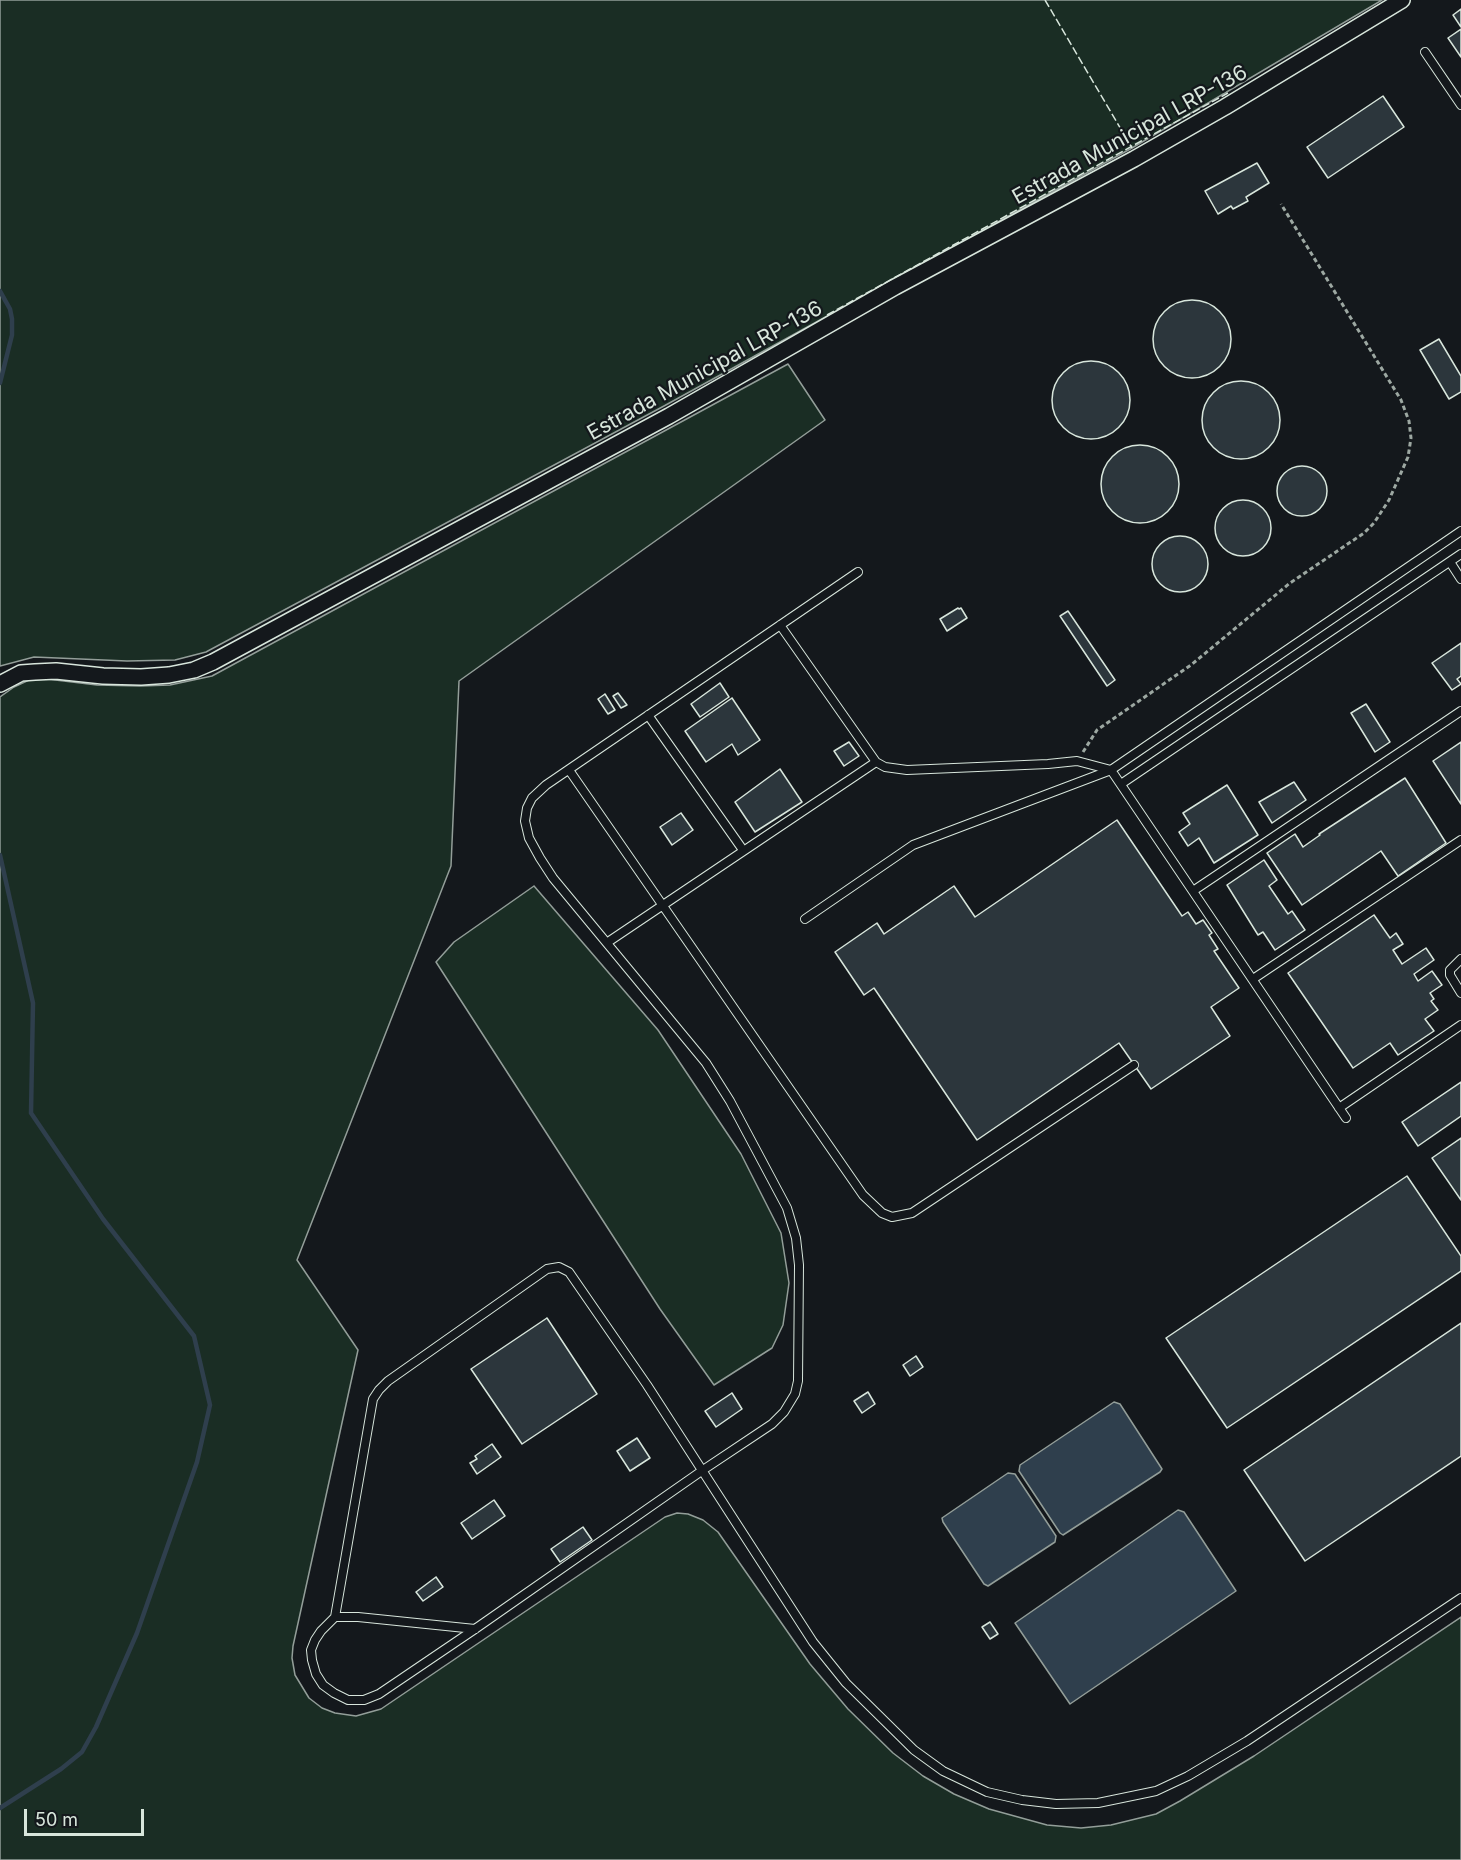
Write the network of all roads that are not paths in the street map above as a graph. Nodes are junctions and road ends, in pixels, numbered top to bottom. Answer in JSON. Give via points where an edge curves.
{"nodes":[{"id":1,"x":1402,"y":0,"type":"edge"},
{"id":2,"x":1425,"y":52,"type":"dead end"},
{"id":3,"x":1461,"y":105,"type":"edge"},
{"id":4,"x":1461,"y":531,"type":"edge"},
{"id":5,"x":1461,"y":554,"type":"edge"},
{"id":6,"x":1450,"y":562,"type":"junction"},
{"id":7,"x":858,"y":572,"type":"dead end"},
{"id":8,"x":1461,"y":579,"type":"edge"},
{"id":9,"x":780,"y":625,"type":"junction"},
{"id":10,"x":0,"y":684,"type":"edge"},
{"id":11,"x":1461,"y":711,"type":"edge"},
{"id":12,"x":648,"y":715,"type":"junction"},
{"id":13,"x":876,"y":762,"type":"junction"},
{"id":14,"x":569,"y":770,"type":"junction"},
{"id":15,"x":1111,"y":770,"type":"junction"},
{"id":16,"x":1121,"y":784,"type":"junction"},
{"id":17,"x":1461,"y":840,"type":"edge"},
{"id":18,"x":743,"y":850,"type":"junction"},
{"id":19,"x":1193,"y":891,"type":"junction"},
{"id":20,"x":662,"y":905,"type":"junction"},
{"id":21,"x":805,"y":919,"type":"dead end"},
{"id":22,"x":608,"y":942,"type":"junction"},
{"id":23,"x":1461,"y":959,"type":"edge"},
{"id":24,"x":1253,"y":979,"type":"junction"},
{"id":25,"x":1461,"y":993,"type":"edge"},
{"id":26,"x":1461,"y":1025,"type":"edge"},
{"id":27,"x":1134,"y":1065,"type":"dead end"},
{"id":28,"x":1339,"y":1108,"type":"junction"},
{"id":29,"x":1346,"y":1118,"type":"dead end"},
{"id":30,"x":703,"y":1470,"type":"junction"},
{"id":31,"x":1461,"y":1598,"type":"edge"},
{"id":32,"x":335,"y":1617,"type":"junction"},
{"id":33,"x":474,"y":1629,"type":"junction"}],
"edges":[{"from":1,"to":10,"type":"street","name":"Estrada Municipal LRP-136","via":[[1134,159],[213,662],[195,670],[141,677],[56,671],[21,673]]},
{"from":2,"to":3,"type":"lane"},
{"from":4,"to":15,"type":"lane"},
{"from":5,"to":6,"type":"lane"},
{"from":6,"to":8,"type":"lane"},
{"from":6,"to":16,"type":"lane"},
{"from":7,"to":9,"type":"lane"},
{"from":9,"to":12,"type":"lane"},
{"from":9,"to":13,"type":"lane"},
{"from":11,"to":19,"type":"lane"},
{"from":12,"to":14,"type":"lane"},
{"from":12,"to":18,"type":"lane"},
{"from":13,"to":15,"type":"lane","via":[[907,770],[1077,761]]},
{"from":13,"to":18,"type":"lane"},
{"from":14,"to":20,"type":"lane"},
{"from":14,"to":22,"type":"lane","via":[[532,798],[525,821],[530,838],[553,878]]},
{"from":15,"to":16,"type":"lane"},
{"from":15,"to":21,"type":"lane","via":[[913,845]]},
{"from":16,"to":19,"type":"lane"},
{"from":17,"to":24,"type":"lane"},
{"from":18,"to":20,"type":"lane"},
{"from":19,"to":24,"type":"lane"},
{"from":20,"to":22,"type":"lane"},
{"from":20,"to":27,"type":"lane","via":[[863,1195],[888,1216],[912,1213]]},
{"from":22,"to":30,"type":"lane","via":[[716,1078],[787,1208],[796,1238],[800,1284],[795,1394],[772,1424]]},
{"from":23,"to":25,"type":"lane","via":[[1450,970]]},
{"from":24,"to":28,"type":"lane"},
{"from":26,"to":28,"type":"lane"},
{"from":28,"to":29,"type":"lane"},
{"from":30,"to":31,"type":"lane","via":[[813,1642],[846,1683],[914,1750],[943,1772],[987,1792],[1022,1800],[1098,1803],[1156,1791],[1247,1741]]},
{"from":30,"to":32,"type":"lane","via":[[569,1272],[559,1267],[547,1269],[388,1381],[373,1400]]},
{"from":30,"to":33,"type":"lane"},
{"from":32,"to":33,"type":"lane"},
{"from":32,"to":33,"type":"lane","via":[[315,1640],[312,1660],[323,1685],[348,1700],[364,1700],[379,1694]]}]}
